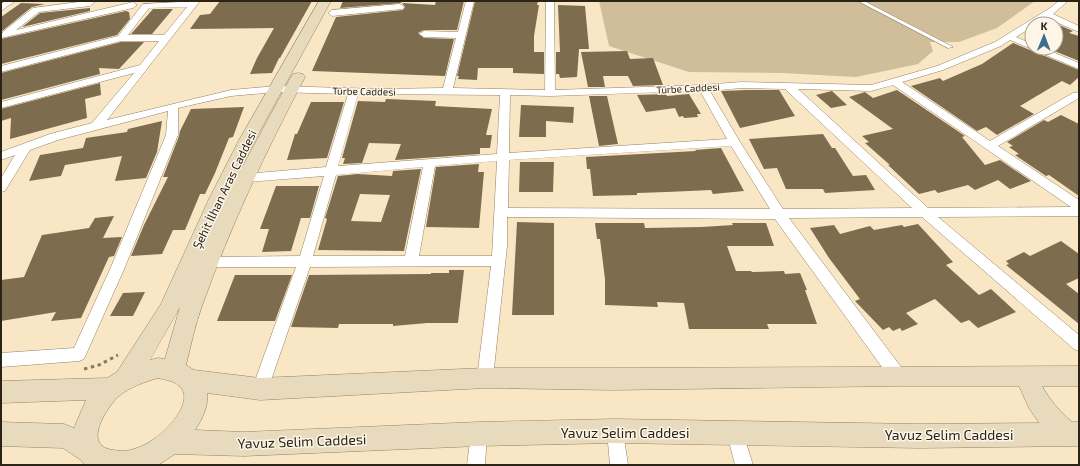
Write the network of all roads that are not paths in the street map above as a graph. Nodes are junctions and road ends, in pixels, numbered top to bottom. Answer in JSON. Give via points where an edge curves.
{"nodes":[{"id":1,"x":11,"y":1,"type":"edge"},
{"id":2,"x":470,"y":1,"type":"edge"},
{"id":3,"x":550,"y":1,"type":"edge"},
{"id":4,"x":860,"y":1,"type":"edge"},
{"id":5,"x":1064,"y":1,"type":"edge"},
{"id":6,"x":91,"y":2,"type":"edge"},
{"id":7,"x":194,"y":3,"type":"edge"},
{"id":8,"x":133,"y":5,"type":"junction"},
{"id":9,"x":332,"y":5,"type":"edge"},
{"id":10,"x":146,"y":6,"type":"junction"},
{"id":11,"x":1,"y":8,"type":"edge"},
{"id":12,"x":400,"y":8,"type":"dead end"},
{"id":13,"x":1046,"y":14,"type":"junction"},
{"id":14,"x":1079,"y":28,"type":"edge"},
{"id":15,"x":424,"y":34,"type":"dead end"},
{"id":16,"x":462,"y":35,"type":"junction"},
{"id":17,"x":2,"y":37,"type":"edge"},
{"id":18,"x":121,"y":38,"type":"junction"},
{"id":19,"x":166,"y":38,"type":"junction"},
{"id":20,"x":1010,"y":38,"type":"junction"},
{"id":21,"x":1024,"y":44,"type":"edge"},
{"id":22,"x":950,"y":47,"type":"dead end"},
{"id":23,"x":1055,"y":56,"type":"edge"},
{"id":24,"x":1079,"y":66,"type":"edge"},
{"id":25,"x":143,"y":67,"type":"junction"},
{"id":26,"x":1,"y":68,"type":"edge"},
{"id":27,"x":894,"y":81,"type":"junction"},
{"id":28,"x":788,"y":86,"type":"junction"},
{"id":29,"x":703,"y":88,"type":"junction"},
{"id":30,"x":284,"y":89,"type":"junction"},
{"id":31,"x":354,"y":91,"type":"junction"},
{"id":32,"x":446,"y":91,"type":"junction"},
{"id":33,"x":505,"y":92,"type":"junction"},
{"id":34,"x":550,"y":94,"type":"junction"},
{"id":35,"x":1076,"y":96,"type":"dead end"},
{"id":36,"x":1,"y":105,"type":"edge"},
{"id":37,"x":173,"y":106,"type":"junction"},
{"id":38,"x":96,"y":126,"type":"junction"},
{"id":39,"x":734,"y":142,"type":"junction"},
{"id":40,"x":990,"y":146,"type":"junction"},
{"id":41,"x":25,"y":148,"type":"junction"},
{"id":42,"x":1,"y":156,"type":"edge"},
{"id":43,"x":503,"y":157,"type":"junction"},
{"id":44,"x":430,"y":164,"type":"junction"},
{"id":45,"x":331,"y":172,"type":"junction"},
{"id":46,"x":246,"y":178,"type":"junction"},
{"id":47,"x":1,"y":188,"type":"edge"},
{"id":48,"x":1079,"y":206,"type":"edge"},
{"id":49,"x":1079,"y":211,"type":"edge"},
{"id":50,"x":501,"y":212,"type":"junction"},
{"id":51,"x":924,"y":212,"type":"junction"},
{"id":52,"x":779,"y":214,"type":"junction"},
{"id":53,"x":498,"y":261,"type":"junction"},
{"id":54,"x":209,"y":262,"type":"junction"},
{"id":55,"x":305,"y":262,"type":"junction"},
{"id":56,"x":411,"y":262,"type":"junction"},
{"id":57,"x":1079,"y":344,"type":"edge"},
{"id":58,"x":1,"y":360,"type":"edge"},
{"id":59,"x":182,"y":375,"type":"junction"},
{"id":60,"x":898,"y":376,"type":"junction"},
{"id":61,"x":1079,"y":376,"type":"edge"},
{"id":62,"x":1027,"y":377,"type":"junction"},
{"id":63,"x":485,"y":378,"type":"junction"},
{"id":64,"x":118,"y":384,"type":"junction"},
{"id":65,"x":260,"y":389,"type":"junction"},
{"id":66,"x":1,"y":392,"type":"edge"},
{"id":67,"x":615,"y":431,"type":"junction"},
{"id":68,"x":735,"y":433,"type":"junction"},
{"id":69,"x":1072,"y":433,"type":"edge"},
{"id":70,"x":1,"y":434,"type":"edge"},
{"id":71,"x":479,"y":434,"type":"junction"},
{"id":72,"x":158,"y":454,"type":"edge"},
{"id":73,"x":93,"y":458,"type":"edge"},
{"id":74,"x":476,"y":465,"type":"edge"},
{"id":75,"x":619,"y":465,"type":"edge"},
{"id":76,"x":744,"y":465,"type":"edge"}],
"edges":[{"from":1,"to":11,"type":"street"},
{"from":2,"to":16,"type":"street"},
{"from":3,"to":34,"type":"street"},
{"from":4,"to":22,"type":"lane"},
{"from":5,"to":13,"type":"street","name":"Türbe Caddesi"},
{"from":6,"to":8,"type":"street"},
{"from":6,"to":17,"type":"street","via":[[36,10]]},
{"from":7,"to":10,"type":"street"},
{"from":7,"to":19,"type":"street"},
{"from":8,"to":10,"type":"street"},
{"from":8,"to":17,"type":"street"},
{"from":9,"to":12,"type":"street"},
{"from":9,"to":30,"type":"main road","name":"Şehit İlhan Aras Caddesi"},
{"from":10,"to":18,"type":"street"},
{"from":13,"to":14,"type":"street"},
{"from":13,"to":20,"type":"street","name":"Türbe Caddesi"},
{"from":15,"to":16,"type":"street"},
{"from":16,"to":32,"type":"street"},
{"from":18,"to":19,"type":"street"},
{"from":18,"to":26,"type":"street"},
{"from":19,"to":25,"type":"street"},
{"from":20,"to":21,"type":"street"},
{"from":20,"to":27,"type":"street","name":"Türbe Caddesi","via":[[940,68]]},
{"from":23,"to":24,"type":"street"},
{"from":25,"to":36,"type":"street"},
{"from":25,"to":38,"type":"street"},
{"from":27,"to":28,"type":"street","name":"Türbe Caddesi","via":[[871,88]]},
{"from":27,"to":40,"type":"street"},
{"from":28,"to":29,"type":"street","name":"Türbe Caddesi","via":[[742,85]]},
{"from":28,"to":51,"type":"street"},
{"from":29,"to":34,"type":"street","name":"Türbe Caddesi"},
{"from":29,"to":39,"type":"street"},
{"from":30,"to":31,"type":"street","name":"Türbe Caddesi"},
{"from":30,"to":37,"type":"street","name":"Türbe Caddesi","via":[[231,94]]},
{"from":30,"to":46,"type":"main road","name":"Şehit İlhan Aras Caddesi"},
{"from":30,"to":64,"type":"main road","name":"Şehit İlhan Aras Caddesi","via":[[247,140],[218,198],[169,309]]},
{"from":31,"to":32,"type":"street","name":"Türbe Caddesi"},
{"from":31,"to":45,"type":"street"},
{"from":32,"to":33,"type":"street","name":"Türbe Caddesi"},
{"from":33,"to":34,"type":"street","name":"Türbe Caddesi"},
{"from":33,"to":43,"type":"street"},
{"from":35,"to":40,"type":"street"},
{"from":37,"to":38,"type":"street","name":"Türbe Caddesi"},
{"from":37,"to":58,"type":"street","via":[[172,135],[79,354]]},
{"from":38,"to":41,"type":"street","name":"Türbe Caddesi"},
{"from":39,"to":43,"type":"street"},
{"from":39,"to":52,"type":"street"},
{"from":40,"to":48,"type":"street"},
{"from":41,"to":42,"type":"street","name":"Türbe Caddesi"},
{"from":41,"to":47,"type":"street"},
{"from":43,"to":44,"type":"street"},
{"from":43,"to":50,"type":"street"},
{"from":44,"to":45,"type":"street"},
{"from":44,"to":56,"type":"street"},
{"from":45,"to":46,"type":"street"},
{"from":45,"to":55,"type":"street"},
{"from":46,"to":54,"type":"main road","name":"Şehit İlhan Aras Caddesi"},
{"from":49,"to":51,"type":"street"},
{"from":50,"to":52,"type":"street"},
{"from":50,"to":53,"type":"street"},
{"from":51,"to":52,"type":"street"},
{"from":51,"to":57,"type":"street"},
{"from":52,"to":60,"type":"street"},
{"from":53,"to":56,"type":"street"},
{"from":53,"to":63,"type":"street"},
{"from":54,"to":55,"type":"street"},
{"from":54,"to":59,"type":"main road","name":"Şehit İlhan Aras Caddesi","via":[[191,307]]},
{"from":55,"to":56,"type":"street"},
{"from":55,"to":65,"type":"street"},
{"from":59,"to":64,"type":"main road","via":[[158,368],[142,372]]},
{"from":59,"to":65,"type":"main road"},
{"from":59,"to":72,"type":"main road","via":[[196,390],[192,416],[184,429]]},
{"from":60,"to":62,"type":"main road"},
{"from":60,"to":63,"type":"main road"},
{"from":61,"to":62,"type":"main road"},
{"from":62,"to":69,"type":"main road","via":[[1042,409]]},
{"from":63,"to":65,"type":"main road"},
{"from":64,"to":66,"type":"main road"},
{"from":64,"to":73,"type":"main road","via":[[96,404],[88,420],[84,436]]},
{"from":67,"to":68,"type":"main road","name":"Yavuz Selim Caddesi"},
{"from":67,"to":71,"type":"main road","name":"Yavuz Selim Caddesi"},
{"from":67,"to":75,"type":"street"},
{"from":68,"to":69,"type":"main road","name":"Yavuz Selim Caddesi","via":[[920,436]]},
{"from":68,"to":76,"type":"street"},
{"from":70,"to":73,"type":"main road","via":[[64,436],[76,441]]},
{"from":71,"to":72,"type":"main road","name":"Yavuz Selim Caddesi","via":[[244,444]]},
{"from":71,"to":74,"type":"street"},
{"from":72,"to":73,"type":"main road","via":[[133,463],[113,465]]}]}
